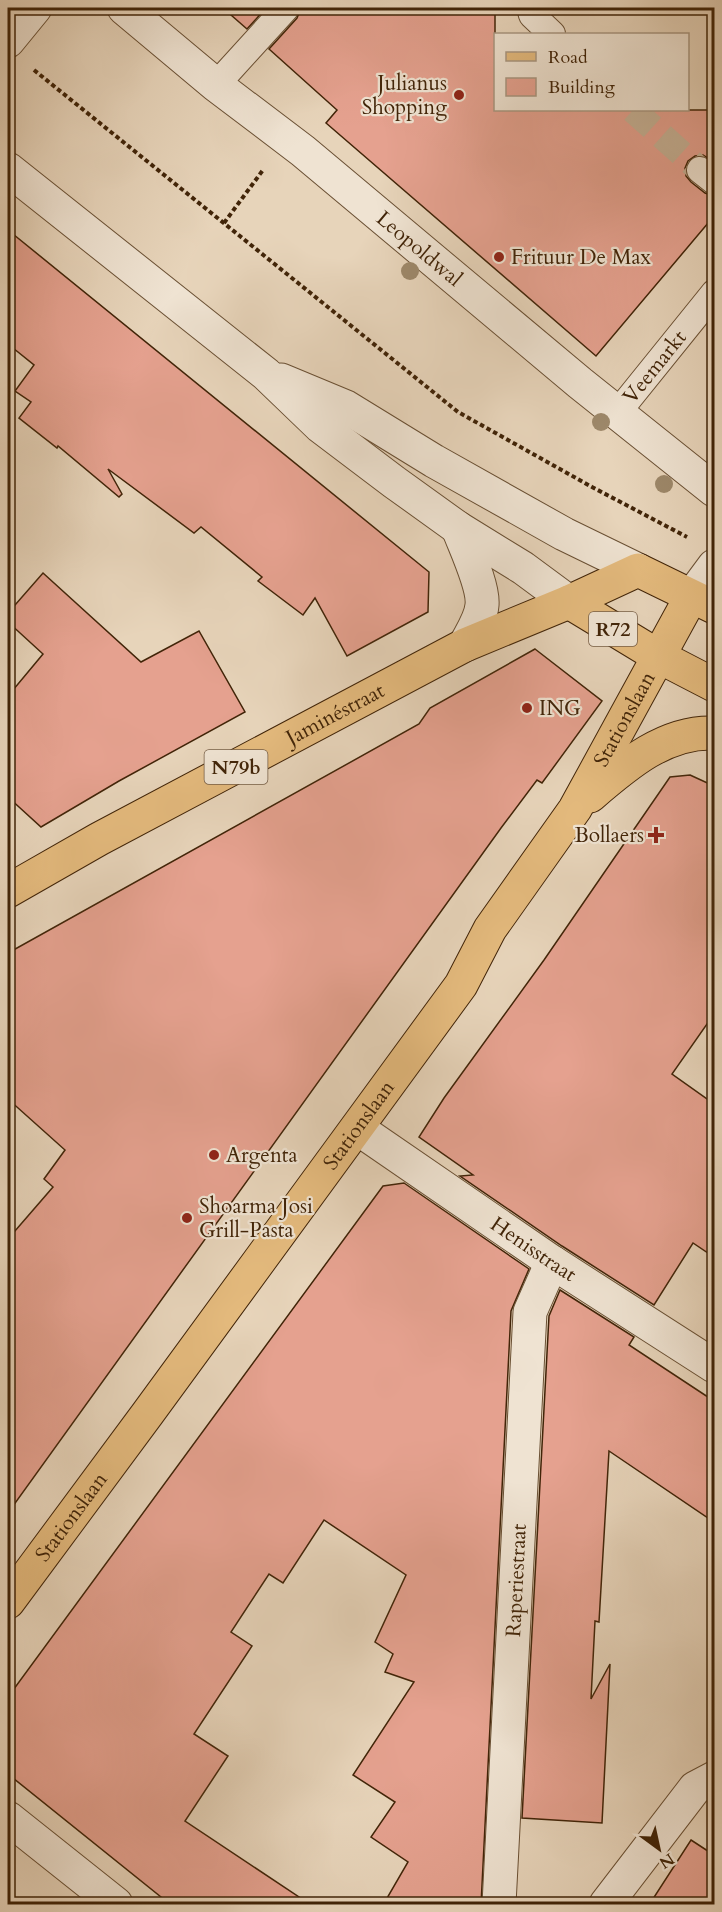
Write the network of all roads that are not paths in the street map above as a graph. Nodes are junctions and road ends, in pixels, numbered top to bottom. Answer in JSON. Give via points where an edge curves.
{"nodes":[{"id":1,"x":35,"y":8,"type":"edge"},
{"id":2,"x":124,"y":8,"type":"edge"},
{"id":3,"x":286,"y":8,"type":"edge"},
{"id":4,"x":530,"y":8,"type":"edge"},
{"id":5,"x":551,"y":33,"type":"edge"},
{"id":6,"x":16,"y":52,"type":"edge"},
{"id":7,"x":216,"y":85,"type":"junction"},
{"id":8,"x":8,"y":169,"type":"edge"},
{"id":9,"x":714,"y":293,"type":"edge"},
{"id":10,"x":266,"y":374,"type":"junction"},
{"id":11,"x":618,"y":412,"type":"junction"},
{"id":12,"x":714,"y":489,"type":"edge"},
{"id":13,"x":458,"y":528,"type":"junction"},
{"id":14,"x":714,"y":566,"type":"edge"},
{"id":15,"x":638,"y":570,"type":"junction"},
{"id":16,"x":569,"y":602,"type":"junction"},
{"id":17,"x":703,"y":602,"type":"edge"},
{"id":18,"x":465,"y":645,"type":"junction"},
{"id":19,"x":658,"y":656,"type":"junction"},
{"id":20,"x":714,"y":685,"type":"edge"},
{"id":21,"x":714,"y":733,"type":"edge"},
{"id":22,"x":575,"y":809,"type":"junction"},
{"id":23,"x":8,"y":891,"type":"edge"},
{"id":24,"x":357,"y":1128,"type":"junction"},
{"id":25,"x":552,"y":1262,"type":"junction"},
{"id":26,"x":714,"y":1366,"type":"edge"},
{"id":27,"x":8,"y":1602,"type":"edge"},
{"id":28,"x":714,"y":1778,"type":"edge"},
{"id":29,"x":8,"y":1818,"type":"edge"},
{"id":30,"x":116,"y":1905,"type":"edge"},
{"id":31,"x":499,"y":1905,"type":"edge"},
{"id":32,"x":606,"y":1905,"type":"edge"}],
"edges":[{"from":1,"to":6,"type":"street"},
{"from":2,"to":7,"type":"street","name":"Leopoldwal"},
{"from":3,"to":7,"type":"street"},
{"from":4,"to":5,"type":"street"},
{"from":7,"to":11,"type":"street","name":"Leopoldwal","via":[[303,151]]},
{"from":8,"to":10,"type":"street"},
{"from":9,"to":11,"type":"street","name":"Veemarkt"},
{"from":10,"to":13,"type":"street","via":[[320,426]]},
{"from":10,"to":15,"type":"street","via":[[346,407],[564,534]]},
{"from":11,"to":12,"type":"street","name":"Leopoldwal"},
{"from":13,"to":16,"type":"street"},
{"from":13,"to":18,"type":"street","via":[[481,588],[483,605]]},
{"from":14,"to":17,"type":"street"},
{"from":15,"to":16,"type":"main road","name":"Jaminéstraat","number":"N79b"},
{"from":15,"to":17,"type":"main road"},
{"from":16,"to":18,"type":"main road","name":"Jaminéstraat","number":"N79b"},
{"from":16,"to":19,"type":"main road","number":"R72"},
{"from":17,"to":19,"type":"main road","name":"Stationslaan"},
{"from":18,"to":23,"type":"main road","name":"Jaminéstraat","number":"N79b"},
{"from":19,"to":20,"type":"main road","number":"R72"},
{"from":19,"to":22,"type":"main road","name":"Stationslaan"},
{"from":21,"to":22,"type":"main road","via":[[698,732],[671,739],[624,767]]},
{"from":22,"to":24,"type":"main road","name":"Stationslaan","via":[[490,929],[461,985]]},
{"from":24,"to":25,"type":"street","name":"Henisstraat"},
{"from":24,"to":27,"type":"main road","name":"Stationslaan"},
{"from":25,"to":26,"type":"street","name":"Henisstraat"},
{"from":25,"to":31,"type":"street","name":"Raperiestraat","via":[[530,1312]]},
{"from":28,"to":32,"type":"street","via":[[695,1788]]},
{"from":29,"to":30,"type":"street"}]}
